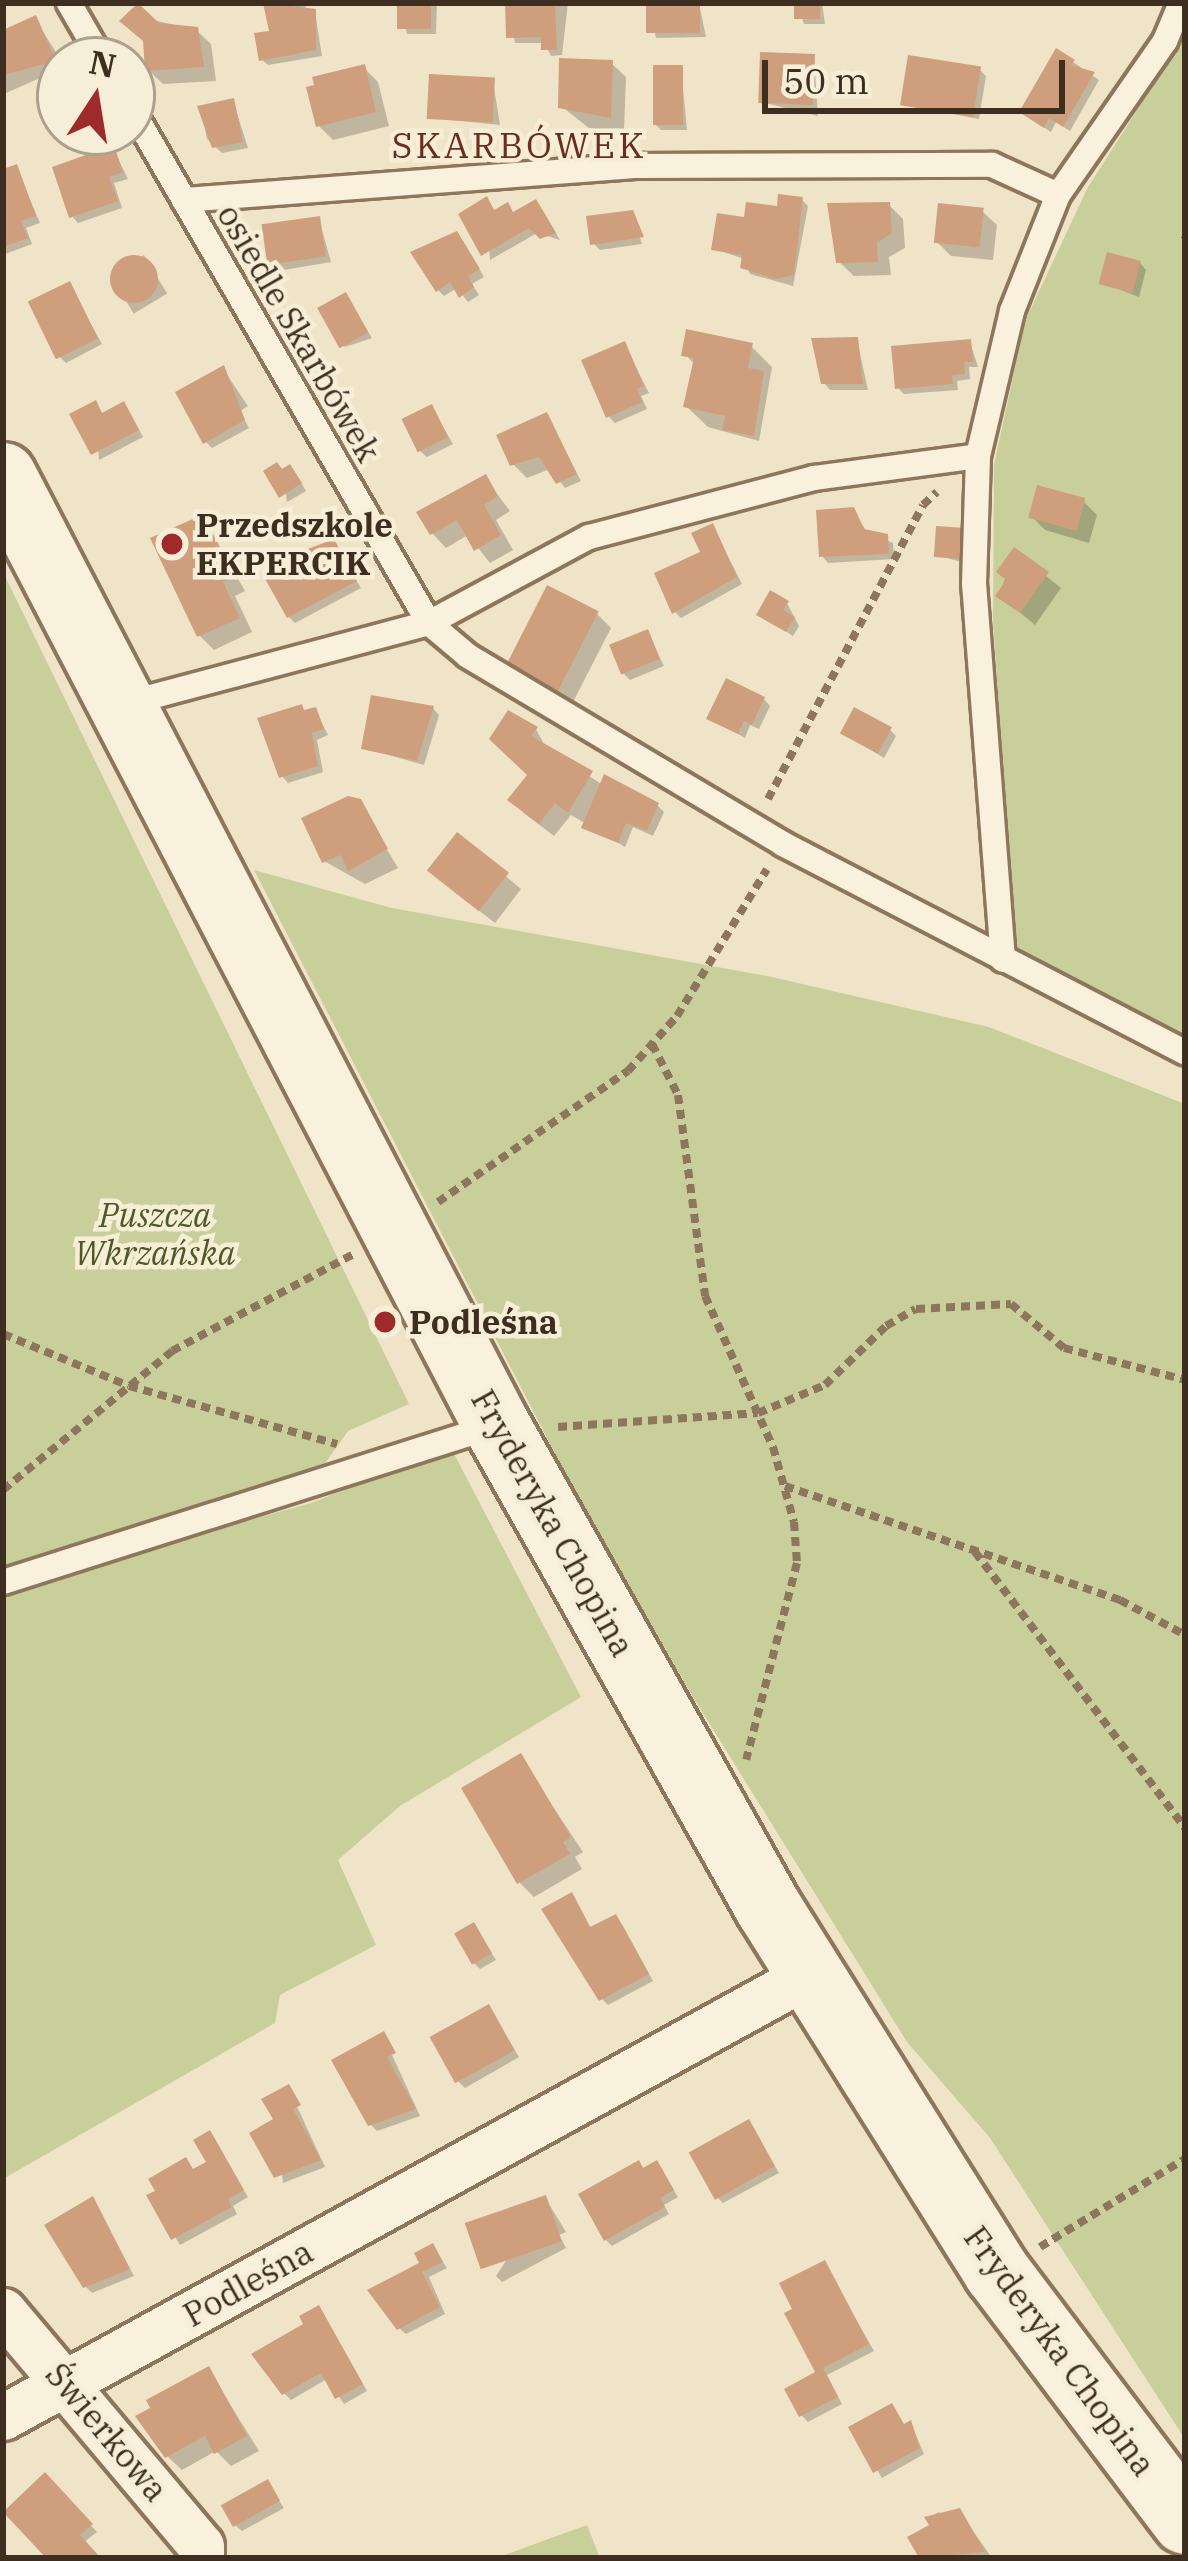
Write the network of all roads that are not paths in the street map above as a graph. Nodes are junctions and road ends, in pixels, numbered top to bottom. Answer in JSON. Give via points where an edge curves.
{"nodes":[{"id":1,"x":68,"y":3,"type":"edge"},
{"id":2,"x":1181,"y":3,"type":"edge"},
{"id":3,"x":88,"y":36,"type":"edge"},
{"id":4,"x":156,"y":152,"type":"edge"},
{"id":5,"x":1058,"y":195,"type":"junction"},
{"id":6,"x":184,"y":200,"type":"junction"},
{"id":7,"x":978,"y":457,"type":"junction"},
{"id":8,"x":3,"y":476,"type":"edge"},
{"id":9,"x":429,"y":622,"type":"junction"},
{"id":10,"x":123,"y":704,"type":"junction"},
{"id":11,"x":1004,"y":960,"type":"junction"},
{"id":12,"x":1185,"y":1052,"type":"edge"},
{"id":13,"x":496,"y":1426,"type":"junction"},
{"id":14,"x":3,"y":1582,"type":"edge"},
{"id":15,"x":808,"y":1975,"type":"junction"},
{"id":16,"x":3,"y":2311,"type":"edge"},
{"id":17,"x":67,"y":2382,"type":"junction"},
{"id":18,"x":3,"y":2416,"type":"edge"},
{"id":19,"x":1185,"y":2521,"type":"edge"},
{"id":20,"x":201,"y":2558,"type":"edge"}],
"edges":[{"from":1,"to":3,"type":"lane"},
{"from":2,"to":5,"type":"lane","via":[[1133,91]]},
{"from":4,"to":6,"type":"lane","name":"osiedle Skarbówek"},
{"from":5,"to":6,"type":"lane","name":"osiedle Skarbówek","via":[[992,165],[640,166]]},
{"from":5,"to":7,"type":"lane","via":[[1012,311]]},
{"from":6,"to":9,"type":"lane","name":"osiedle Skarbówek"},
{"from":7,"to":9,"type":"lane","via":[[814,478],[590,537]]},
{"from":7,"to":11,"type":"lane","via":[[974,584]]},
{"from":8,"to":10,"type":"street","name":"Fryderyka Chopina"},
{"from":9,"to":10,"type":"lane"},
{"from":9,"to":11,"type":"lane","name":"osiedle Skarbówek","via":[[468,656],[782,844]]},
{"from":10,"to":13,"type":"street","name":"Fryderyka Chopina"},
{"from":11,"to":12,"type":"lane","name":"osiedle Skarbówek"},
{"from":13,"to":14,"type":"lane"},
{"from":13,"to":15,"type":"street","name":"Fryderyka Chopina"},
{"from":15,"to":17,"type":"street","name":"Podleśna"},
{"from":15,"to":19,"type":"street","name":"Fryderyka Chopina","via":[[997,2272]]},
{"from":16,"to":17,"type":"street","name":"Świerkowa"},
{"from":17,"to":18,"type":"street","name":"Podleśna"},
{"from":17,"to":20,"type":"street","name":"Świerkowa","via":[[201,2546]]}]}
